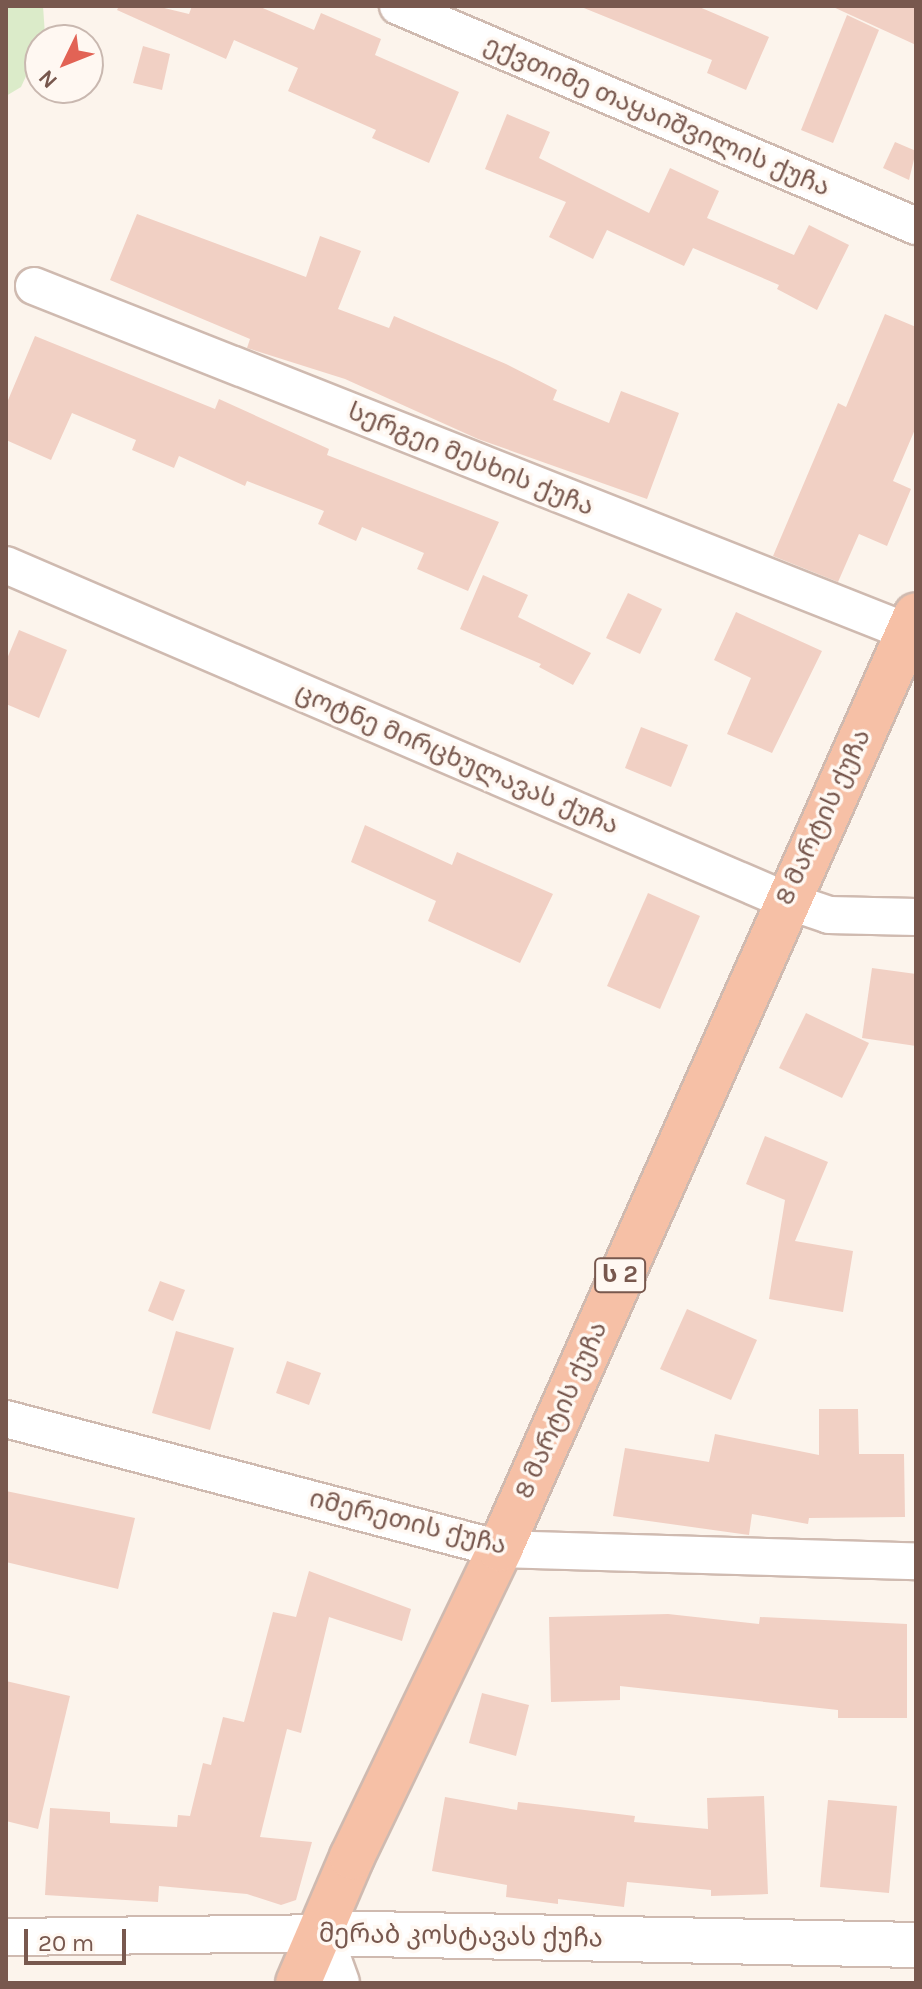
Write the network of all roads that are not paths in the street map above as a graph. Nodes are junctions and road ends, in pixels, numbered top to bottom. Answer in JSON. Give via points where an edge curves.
{"nodes":[{"id":1,"x":398,"y":6,"type":"edge"},
{"id":2,"x":916,"y":226,"type":"edge"},
{"id":3,"x":34,"y":286,"type":"dead end"},
{"id":4,"x":6,"y":565,"type":"edge"},
{"id":5,"x":912,"y":624,"type":"edge"},
{"id":6,"x":785,"y":900,"type":"junction"},
{"id":7,"x":916,"y":917,"type":"edge"},
{"id":8,"x":6,"y":1419,"type":"edge"},
{"id":9,"x":500,"y":1549,"type":"junction"},
{"id":10,"x":916,"y":1561,"type":"edge"},
{"id":11,"x":319,"y":1933,"type":"junction"},
{"id":12,"x":6,"y":1937,"type":"edge"},
{"id":13,"x":916,"y":1945,"type":"edge"},
{"id":14,"x":298,"y":1983,"type":"edge"},
{"id":15,"x":337,"y":1983,"type":"edge"}],
"edges":[{"from":1,"to":2,"type":"street","name":"ექვთიმე თაყაიშვილის ქუჩა"},
{"from":3,"to":5,"type":"street","name":"სერგეი მესხის ქუჩა"},
{"from":4,"to":6,"type":"street","name":"ცოტნე მირცხულავას ქუჩა"},
{"from":5,"to":6,"type":"highway","name":"8 მარტის ქუჩა","number":"ს 2"},
{"from":6,"to":7,"type":"street","name":"ცოტნე მირცხულავას ქუჩა","via":[[829,915]]},
{"from":6,"to":9,"type":"highway","name":"8 მარტის ქუჩა","number":"ს 2"},
{"from":8,"to":9,"type":"street","name":"იმერეთის ქუჩა"},
{"from":9,"to":10,"type":"street","name":"იმერეთის ქუჩა"},
{"from":9,"to":11,"type":"highway","name":"8 მარტის ქუჩა","number":"ს 2"},
{"from":11,"to":12,"type":"street","name":"მერაბ კოსტავას ქუჩა"},
{"from":11,"to":13,"type":"street","name":"მერაბ კოსტავას ქუჩა"},
{"from":11,"to":14,"type":"highway","name":"8 მარტის ქუჩა","number":"ს 2"},
{"from":11,"to":15,"type":"street"}]}
